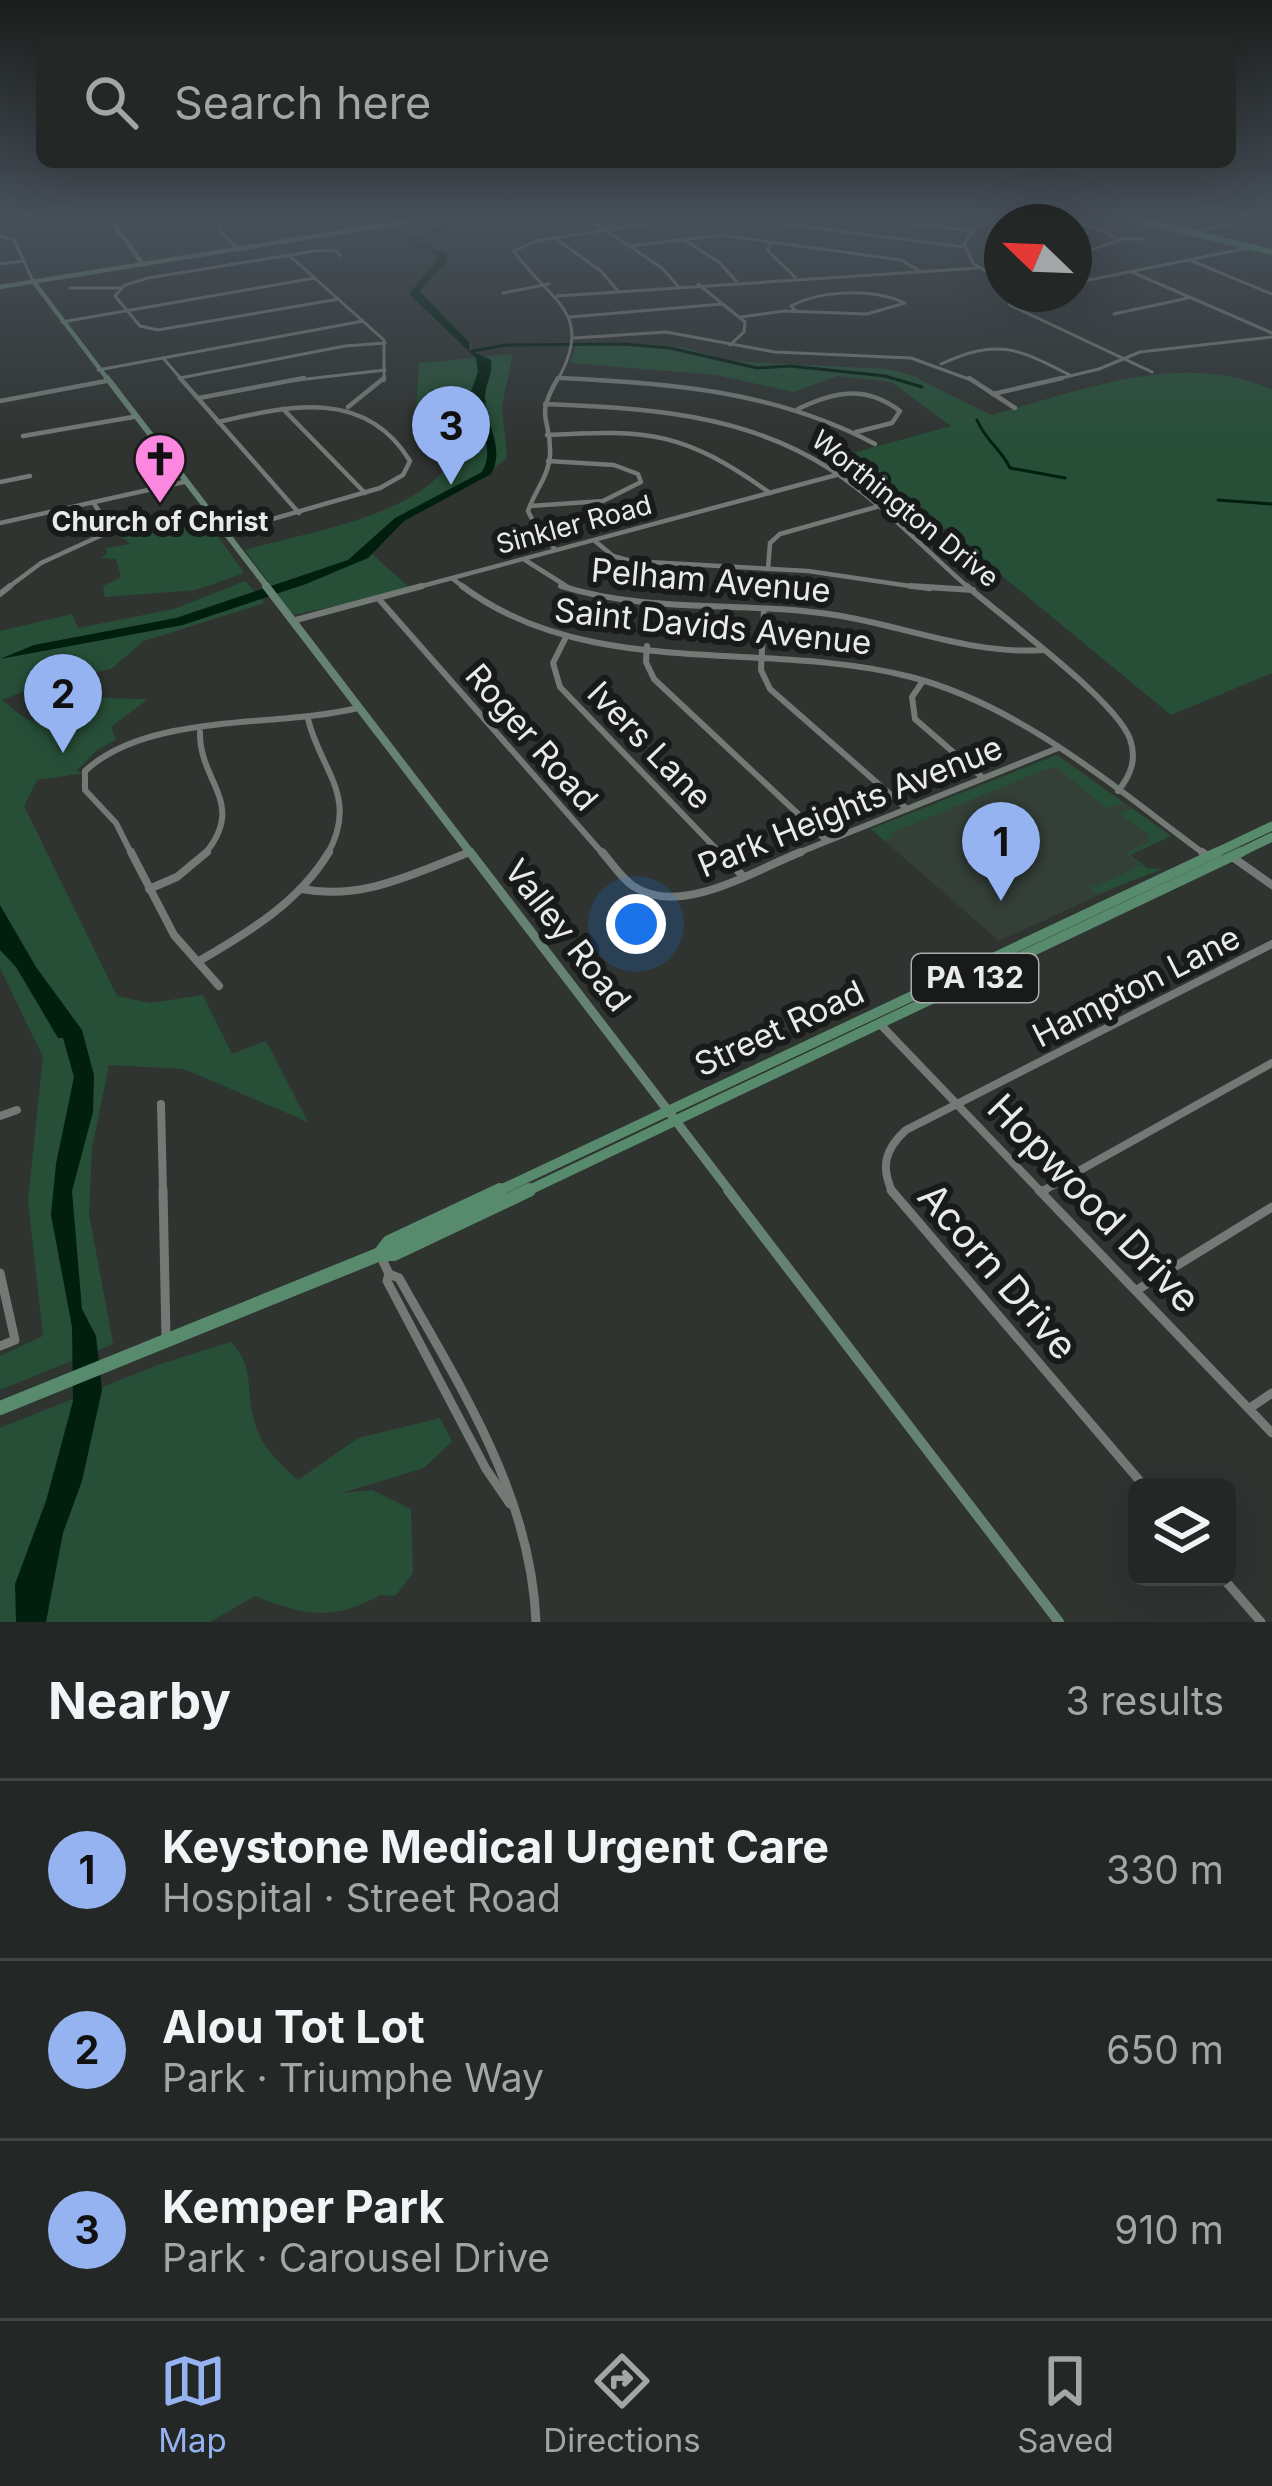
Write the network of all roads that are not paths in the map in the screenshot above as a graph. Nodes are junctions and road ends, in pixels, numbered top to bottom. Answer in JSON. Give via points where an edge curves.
{"nodes":[{"id":1,"x":41,"y":292,"type":"edge"},
{"id":2,"x":118,"y":292,"type":"edge"},
{"id":3,"x":237,"y":292,"type":"edge"},
{"id":4,"x":331,"y":292,"type":"edge"},
{"id":5,"x":510,"y":292,"type":"edge"},
{"id":6,"x":554,"y":292,"type":"edge"},
{"id":7,"x":610,"y":292,"type":"edge"},
{"id":8,"x":707,"y":292,"type":"edge"},
{"id":9,"x":1177,"y":292,"type":"edge"},
{"id":10,"x":503,"y":293,"type":"dead end"},
{"id":11,"x":557,"y":296,"type":"junction"},
{"id":12,"x":1192,"y":298,"type":"junction"},
{"id":13,"x":339,"y":299,"type":"junction"},
{"id":14,"x":722,"y":304,"type":"junction"},
{"id":15,"x":795,"y":310,"type":"junction"},
{"id":16,"x":127,"y":311,"type":"junction"},
{"id":17,"x":1027,"y":312,"type":"edge"},
{"id":18,"x":1114,"y":314,"type":"dead end"},
{"id":19,"x":741,"y":316,"type":"junction"},
{"id":20,"x":569,"y":317,"type":"junction"},
{"id":21,"x":364,"y":321,"type":"junction"},
{"id":22,"x":62,"y":322,"type":"junction"},
{"id":23,"x":1272,"y":335,"type":"edge"},
{"id":24,"x":385,"y":343,"type":"junction"},
{"id":25,"x":573,"y":344,"type":"junction"},
{"id":26,"x":730,"y":345,"type":"junction"},
{"id":27,"x":1121,"y":357,"type":"junction"},
{"id":28,"x":163,"y":358,"type":"junction"},
{"id":29,"x":941,"y":364,"type":"junction"},
{"id":30,"x":98,"y":370,"type":"junction"},
{"id":31,"x":385,"y":370,"type":"junction"},
{"id":32,"x":1152,"y":372,"type":"dead end"},
{"id":33,"x":1073,"y":376,"type":"junction"},
{"id":34,"x":559,"y":377,"type":"junction"},
{"id":35,"x":180,"y":378,"type":"junction"},
{"id":36,"x":106,"y":381,"type":"junction"},
{"id":37,"x":993,"y":394,"type":"junction"},
{"id":38,"x":198,"y":398,"type":"junction"},
{"id":39,"x":9,"y":399,"type":"junction"},
{"id":40,"x":0,"y":401,"type":"edge"},
{"id":41,"x":545,"y":404,"type":"junction"},
{"id":42,"x":14,"y":406,"type":"dead end"},
{"id":43,"x":348,"y":406,"type":"junction"},
{"id":44,"x":1015,"y":408,"type":"dead end"},
{"id":45,"x":283,"y":409,"type":"junction"},
{"id":46,"x":798,"y":409,"type":"junction"},
{"id":47,"x":133,"y":417,"type":"junction"},
{"id":48,"x":218,"y":422,"type":"junction"},
{"id":49,"x":856,"y":432,"type":"junction"},
{"id":50,"x":547,"y":435,"type":"junction"},
{"id":51,"x":23,"y":436,"type":"dead end"},
{"id":52,"x":875,"y":444,"type":"dead end"},
{"id":53,"x":548,"y":461,"type":"junction"},
{"id":54,"x":866,"y":467,"type":"dead end"},
{"id":55,"x":838,"y":475,"type":"junction"},
{"id":56,"x":30,"y":476,"type":"dead end"},
{"id":57,"x":0,"y":482,"type":"edge"},
{"id":58,"x":184,"y":482,"type":"junction"},
{"id":59,"x":365,"y":493,"type":"junction"},
{"id":60,"x":770,"y":493,"type":"junction"},
{"id":61,"x":93,"y":502,"type":"junction"},
{"id":62,"x":530,"y":506,"type":"junction"},
{"id":63,"x":876,"y":506,"type":"junction"},
{"id":64,"x":299,"y":513,"type":"junction"},
{"id":65,"x":0,"y":523,"type":"edge"},
{"id":66,"x":224,"y":533,"type":"junction"},
{"id":67,"x":594,"y":541,"type":"junction"},
{"id":68,"x":557,"y":551,"type":"junction"},
{"id":69,"x":525,"y":560,"type":"junction"},
{"id":70,"x":768,"y":569,"type":"junction"},
{"id":71,"x":453,"y":579,"type":"junction"},
{"id":72,"x":973,"y":590,"type":"junction"},
{"id":73,"x":0,"y":595,"type":"edge"},
{"id":74,"x":378,"y":598,"type":"junction"},
{"id":75,"x":764,"y":609,"type":"junction"},
{"id":76,"x":292,"y":621,"type":"junction"},
{"id":77,"x":566,"y":638,"type":"junction"},
{"id":78,"x":647,"y":646,"type":"junction"},
{"id":79,"x":1042,"y":650,"type":"junction"},
{"id":80,"x":760,"y":653,"type":"junction"},
{"id":81,"x":923,"y":681,"type":"junction"},
{"id":82,"x":358,"y":708,"type":"junction"},
{"id":83,"x":308,"y":719,"type":"junction"},
{"id":84,"x":200,"y":731,"type":"junction"},
{"id":85,"x":1058,"y":748,"type":"junction"},
{"id":86,"x":983,"y":778,"type":"junction"},
{"id":87,"x":1118,"y":791,"type":"junction"},
{"id":88,"x":907,"y":809,"type":"junction"},
{"id":89,"x":1272,"y":826,"type":"edge"},
{"id":90,"x":1272,"y":837,"type":"edge"},
{"id":91,"x":827,"y":841,"type":"junction"},
{"id":92,"x":470,"y":852,"type":"junction"},
{"id":93,"x":1220,"y":856,"type":"junction"},
{"id":94,"x":742,"y":875,"type":"junction"},
{"id":95,"x":1272,"y":885,"type":"edge"},
{"id":96,"x":149,"y":889,"type":"junction"},
{"id":97,"x":301,"y":889,"type":"junction"},
{"id":98,"x":658,"y":897,"type":"joint"},
{"id":99,"x":1272,"y":944,"type":"edge"},
{"id":100,"x":199,"y":961,"type":"junction"},
{"id":101,"x":219,"y":986,"type":"dead end"},
{"id":102,"x":876,"y":1019,"type":"junction"},
{"id":103,"x":1272,"y":1064,"type":"edge"},
{"id":104,"x":161,"y":1104,"type":"dead end"},
{"id":105,"x":958,"y":1104,"type":"junction"},
{"id":106,"x":17,"y":1110,"type":"dead end"},
{"id":107,"x":674,"y":1115,"type":"junction"},
{"id":108,"x":0,"y":1116,"type":"edge"},
{"id":109,"x":1041,"y":1192,"type":"junction"},
{"id":110,"x":1272,"y":1208,"type":"edge"},
{"id":111,"x":380,"y":1254,"type":"junction"},
{"id":112,"x":0,"y":1274,"type":"edge"},
{"id":113,"x":1136,"y":1290,"type":"junction"},
{"id":114,"x":166,"y":1341,"type":"junction"},
{"id":115,"x":0,"y":1346,"type":"edge"},
{"id":116,"x":1272,"y":1394,"type":"edge"},
{"id":117,"x":0,"y":1408,"type":"edge"},
{"id":118,"x":1249,"y":1409,"type":"junction"},
{"id":119,"x":1272,"y":1433,"type":"edge"},
{"id":120,"x":1136,"y":1478,"type":"edge"},
{"id":121,"x":1230,"y":1586,"type":"edge"},
{"id":122,"x":536,"y":1622,"type":"edge"},
{"id":123,"x":1059,"y":1622,"type":"edge"},
{"id":124,"x":1261,"y":1622,"type":"edge"}],
"edges":[{"from":1,"to":22,"type":"street","name":"Valley Road"},
{"from":2,"to":16,"type":"street"},
{"from":3,"to":16,"type":"street"},
{"from":4,"to":13,"type":"street"},
{"from":5,"to":10,"type":"street"},
{"from":6,"to":11,"type":"street"},
{"from":7,"to":11,"type":"street"},
{"from":8,"to":14,"type":"street"},
{"from":9,"to":12,"type":"street"},
{"from":11,"to":20,"type":"street"},
{"from":12,"to":18,"type":"street"},
{"from":12,"to":23,"type":"street"},
{"from":13,"to":16,"type":"street","via":[[167,330],[142,327]]},
{"from":13,"to":21,"type":"street"},
{"from":14,"to":19,"type":"street"},
{"from":14,"to":20,"type":"street"},
{"from":15,"to":15,"type":"street","via":[[842,314],[905,303],[889,295],[823,297],[801,299]]},
{"from":15,"to":19,"type":"street"},
{"from":16,"to":22,"type":"street"},
{"from":17,"to":27,"type":"street"},
{"from":19,"to":26,"type":"street","via":[[746,329]]},
{"from":20,"to":25,"type":"street"},
{"from":21,"to":24,"type":"street"},
{"from":21,"to":28,"type":"street"},
{"from":22,"to":30,"type":"street","name":"Valley Road"},
{"from":23,"to":27,"type":"street"},
{"from":24,"to":31,"type":"street"},
{"from":24,"to":35,"type":"street"},
{"from":25,"to":26,"type":"street","via":[[669,332]]},
{"from":25,"to":34,"type":"street"},
{"from":26,"to":29,"type":"street"},
{"from":27,"to":32,"type":"street"},
{"from":27,"to":33,"type":"street"},
{"from":28,"to":30,"type":"street"},
{"from":28,"to":35,"type":"street"},
{"from":29,"to":33,"type":"street","via":[[997,345]]},
{"from":29,"to":37,"type":"street"},
{"from":30,"to":36,"type":"street","name":"Valley Road"},
{"from":31,"to":38,"type":"street"},
{"from":31,"to":43,"type":"street","via":[[379,388]]},
{"from":33,"to":37,"type":"street"},
{"from":34,"to":41,"type":"street"},
{"from":34,"to":46,"type":"street","via":[[710,387]]},
{"from":35,"to":38,"type":"street"},
{"from":36,"to":39,"type":"street"},
{"from":36,"to":47,"type":"street","name":"Valley Road"},
{"from":37,"to":44,"type":"street"},
{"from":38,"to":48,"type":"street"},
{"from":39,"to":40,"type":"street"},
{"from":39,"to":42,"type":"street"},
{"from":41,"to":50,"type":"street"},
{"from":41,"to":55,"type":"street","name":"Worthington Drive","via":[[724,420],[789,443]]},
{"from":43,"to":45,"type":"street"},
{"from":43,"to":59,"type":"street","via":[[409,458],[403,476]]},
{"from":45,"to":48,"type":"street"},
{"from":45,"to":59,"type":"street"},
{"from":46,"to":49,"type":"street"},
{"from":46,"to":49,"type":"street","via":[[853,391],[899,411],[892,423]]},
{"from":47,"to":51,"type":"street"},
{"from":47,"to":58,"type":"street","name":"Valley Road"},
{"from":48,"to":64,"type":"street"},
{"from":49,"to":52,"type":"street"},
{"from":50,"to":53,"type":"street"},
{"from":50,"to":60,"type":"street","via":[[687,443]]},
{"from":53,"to":62,"type":"street"},
{"from":53,"to":62,"type":"street","via":[[621,466],[641,479],[627,492],[570,506]]},
{"from":54,"to":55,"type":"street","name":"Sinkler Road"},
{"from":55,"to":60,"type":"street","name":"Sinkler Road"},
{"from":55,"to":63,"type":"street","name":"Worthington Drive"},
{"from":56,"to":57,"type":"street"},
{"from":58,"to":61,"type":"street"},
{"from":58,"to":66,"type":"street","name":"Valley Road"},
{"from":59,"to":64,"type":"street"},
{"from":60,"to":67,"type":"street","name":"Sinkler Road"},
{"from":61,"to":65,"type":"street"},
{"from":61,"to":73,"type":"street","via":[[106,522],[102,535],[41,563]]},
{"from":62,"to":68,"type":"street","via":[[530,526]]},
{"from":63,"to":70,"type":"street","via":[[780,534],[770,543]]},
{"from":63,"to":72,"type":"street","name":"Worthington Drive"},
{"from":64,"to":66,"type":"street"},
{"from":66,"to":76,"type":"street","name":"Valley Road"},
{"from":67,"to":68,"type":"street","name":"Sinkler Road"},
{"from":67,"to":70,"type":"street","via":[[631,561]]},
{"from":68,"to":69,"type":"street","name":"Sinkler Road"},
{"from":69,"to":71,"type":"street","name":"Sinkler Road"},
{"from":69,"to":75,"type":"street","name":"Pelham Avenue","via":[[591,597]]},
{"from":70,"to":72,"type":"street"},
{"from":71,"to":74,"type":"street","name":"Sinkler Road"},
{"from":71,"to":77,"type":"street","name":"Saint Davids Avenue","via":[[497,614]]},
{"from":72,"to":79,"type":"street","name":"Worthington Drive"},
{"from":74,"to":76,"type":"street","name":"Sinkler Road"},
{"from":74,"to":98,"type":"street","name":"Roger Road","via":[[631,885]]},
{"from":75,"to":79,"type":"street","name":"Pelham Avenue","via":[[880,622],[1004,653]]},
{"from":75,"to":80,"type":"street"},
{"from":76,"to":82,"type":"street","name":"Valley Road"},
{"from":77,"to":78,"type":"street","name":"Saint Davids Avenue"},
{"from":77,"to":94,"type":"street","name":"Ivers Lane","via":[[554,663],[560,687]]},
{"from":78,"to":80,"type":"street","name":"Saint Davids Avenue"},
{"from":78,"to":91,"type":"street","via":[[654,679]]},
{"from":79,"to":87,"type":"street","name":"Worthington Drive","via":[[1124,726],[1134,761]]},
{"from":80,"to":81,"type":"street","name":"Saint Davids Avenue","via":[[851,662]]},
{"from":80,"to":88,"type":"street","via":[[773,693]]},
{"from":81,"to":85,"type":"street","name":"Saint Davids Avenue","via":[[988,706]]},
{"from":81,"to":86,"type":"street","via":[[912,698],[915,719]]},
{"from":82,"to":83,"type":"street"},
{"from":82,"to":92,"type":"street","name":"Valley Road"},
{"from":83,"to":84,"type":"street"},
{"from":83,"to":97,"type":"street","via":[[340,802],[330,848]]},
{"from":84,"to":96,"type":"street","via":[[201,762],[223,800],[222,825],[196,862]]},
{"from":84,"to":96,"type":"street","via":[[116,746],[83,776]]},
{"from":85,"to":86,"type":"street","name":"Park Heights Avenue"},
{"from":85,"to":87,"type":"street","name":"Saint Davids Avenue"},
{"from":86,"to":88,"type":"street","name":"Park Heights Avenue"},
{"from":87,"to":93,"type":"street","name":"Saint Davids Avenue"},
{"from":88,"to":91,"type":"street","name":"Park Heights Avenue"},
{"from":89,"to":93,"type":"main road","name":"Street Road","number":"PA 132"},
{"from":90,"to":93,"type":"main road","name":"Street Road","number":"PA 132"},
{"from":91,"to":94,"type":"street","name":"Park Heights Avenue"},
{"from":92,"to":97,"type":"street","via":[[350,894]]},
{"from":92,"to":107,"type":"street","name":"Valley Road"},
{"from":93,"to":95,"type":"street","name":"Saint Davids Avenue"},
{"from":93,"to":102,"type":"main road","name":"Street Road","number":"PA 132"},
{"from":94,"to":98,"type":"street","name":"Park Heights Avenue","via":[[689,896]]},
{"from":96,"to":100,"type":"street"},
{"from":97,"to":100,"type":"street"},
{"from":99,"to":105,"type":"street","name":"Hampton Lane"},
{"from":100,"to":101,"type":"street"},
{"from":102,"to":105,"type":"street","name":"Hopwood Drive"},
{"from":102,"to":107,"type":"main road","name":"Street Road","number":"PA 132"},
{"from":103,"to":109,"type":"street"},
{"from":104,"to":114,"type":"street"},
{"from":105,"to":109,"type":"street","name":"Hopwood Drive"},
{"from":105,"to":120,"type":"street","name":"Acorn Drive","via":[[894,1139],[885,1154],[886,1183]]},
{"from":106,"to":108,"type":"street"},
{"from":107,"to":111,"type":"main road","name":"Street Road","number":"PA 132"},
{"from":107,"to":123,"type":"street","name":"Valley Road"},
{"from":109,"to":113,"type":"street","name":"Hopwood Drive"},
{"from":110,"to":113,"type":"street"},
{"from":111,"to":114,"type":"main road","name":"Street Road","number":"PA 132"},
{"from":111,"to":122,"type":"street","via":[[457,1415],[515,1511],[534,1562]]},
{"from":112,"to":115,"type":"street","via":[[15,1340]]},
{"from":113,"to":118,"type":"street","name":"Hopwood Drive"},
{"from":114,"to":117,"type":"main road","name":"Street Road","number":"PA 132"},
{"from":116,"to":118,"type":"street"},
{"from":118,"to":119,"type":"street","name":"Hopwood Drive"},
{"from":121,"to":124,"type":"street"}]}
